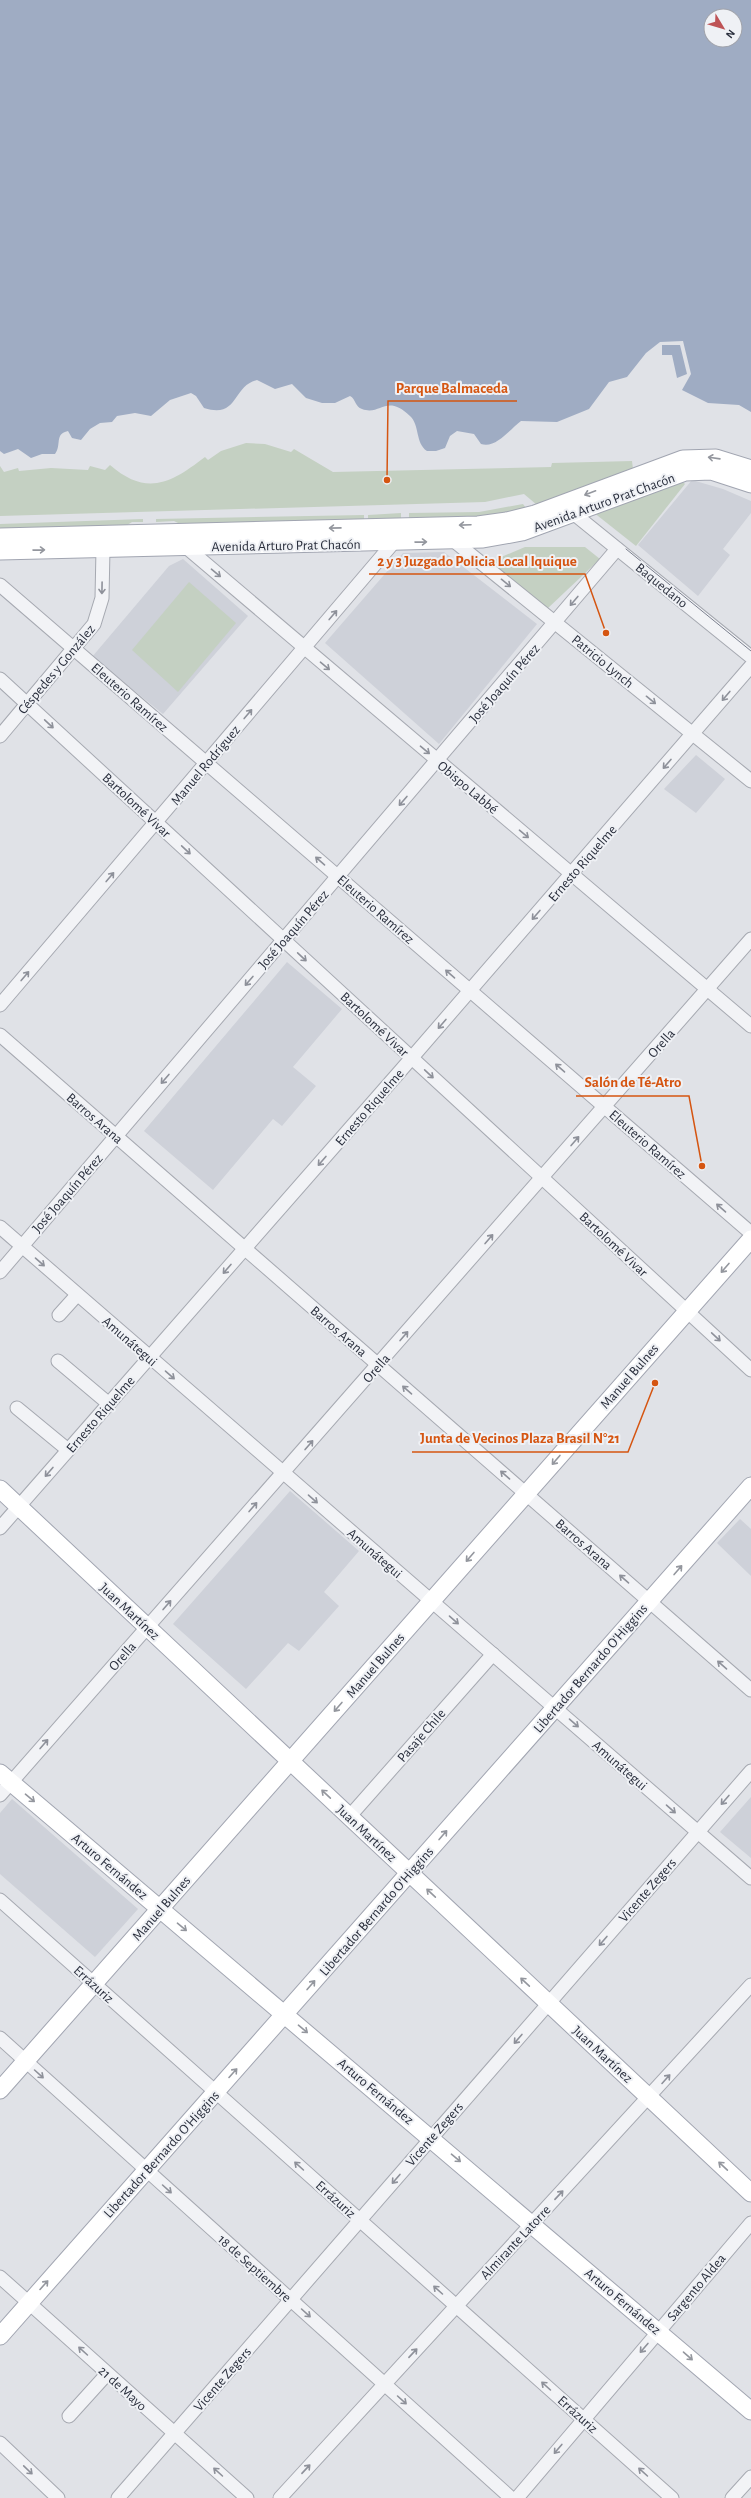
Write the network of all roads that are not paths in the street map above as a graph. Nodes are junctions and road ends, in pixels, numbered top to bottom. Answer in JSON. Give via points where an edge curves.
{"nodes":[{"id":1,"x":751,"y":469,"type":"edge"},
{"id":2,"x":751,"y":484,"type":"edge"},
{"id":3,"x":573,"y":514,"type":"junction"},
{"id":4,"x":116,"y":533,"type":"junction"},
{"id":5,"x":0,"y":537,"type":"edge"},
{"id":6,"x":454,"y":541,"type":"junction"},
{"id":7,"x":394,"y":542,"type":"junction"},
{"id":8,"x":186,"y":547,"type":"junction"},
{"id":9,"x":103,"y":549,"type":"junction"},
{"id":10,"x":617,"y":549,"type":"junction"},
{"id":11,"x":0,"y":551,"type":"edge"},
{"id":12,"x":0,"y":585,"type":"edge"},
{"id":13,"x":555,"y":623,"type":"junction"},
{"id":14,"x":304,"y":648,"type":"junction"},
{"id":15,"x":74,"y":649,"type":"junction"},
{"id":16,"x":751,"y":657,"type":"edge"},
{"id":17,"x":751,"y":666,"type":"edge"},
{"id":18,"x":0,"y":679,"type":"edge"},
{"id":19,"x":27,"y":704,"type":"junction"},
{"id":20,"x":693,"y":734,"type":"junction"},
{"id":21,"x":0,"y":736,"type":"edge"},
{"id":22,"x":438,"y":761,"type":"junction"},
{"id":23,"x":206,"y":763,"type":"junction"},
{"id":24,"x":751,"y":781,"type":"edge"},
{"id":25,"x":156,"y":822,"type":"junction"},
{"id":26,"x":571,"y":874,"type":"junction"},
{"id":27,"x":338,"y":877,"type":"junction"},
{"id":28,"x":284,"y":940,"type":"junction"},
{"id":29,"x":751,"y":940,"type":"edge"},
{"id":30,"x":707,"y":989,"type":"junction"},
{"id":31,"x":470,"y":991,"type":"junction"},
{"id":32,"x":0,"y":1005,"type":"edge"},
{"id":33,"x":751,"y":1026,"type":"edge"},
{"id":34,"x":0,"y":1035,"type":"edge"},
{"id":35,"x":412,"y":1058,"type":"junction"},
{"id":36,"x":605,"y":1107,"type":"junction"},
{"id":37,"x":116,"y":1136,"type":"junction"},
{"id":38,"x":542,"y":1178,"type":"junction"},
{"id":39,"x":0,"y":1227,"type":"edge"},
{"id":40,"x":751,"y":1233,"type":"edge"},
{"id":41,"x":751,"y":1239,"type":"edge"},
{"id":42,"x":22,"y":1246,"type":"junction"},
{"id":43,"x":245,"y":1249,"type":"junction"},
{"id":44,"x":0,"y":1272,"type":"edge"},
{"id":45,"x":77,"y":1295,"type":"junction"},
{"id":46,"x":687,"y":1311,"type":"junction"},
{"id":47,"x":59,"y":1316,"type":"dead end"},
{"id":48,"x":150,"y":1358,"type":"junction"},
{"id":49,"x":58,"y":1361,"type":"dead end"},
{"id":50,"x":378,"y":1365,"type":"junction"},
{"id":51,"x":751,"y":1370,"type":"edge"},
{"id":52,"x":109,"y":1404,"type":"junction"},
{"id":53,"x":17,"y":1408,"type":"dead end"},
{"id":54,"x":68,"y":1450,"type":"junction"},
{"id":55,"x":283,"y":1474,"type":"junction"},
{"id":56,"x":751,"y":1486,"type":"edge"},
{"id":57,"x":0,"y":1489,"type":"edge"},
{"id":58,"x":526,"y":1494,"type":"junction"},
{"id":59,"x":19,"y":1507,"type":"junction"},
{"id":60,"x":0,"y":1528,"type":"edge"},
{"id":61,"x":431,"y":1601,"type":"junction"},
{"id":62,"x":649,"y":1602,"type":"junction"},
{"id":63,"x":147,"y":1628,"type":"junction"},
{"id":64,"x":493,"y":1654,"type":"junction"},
{"id":65,"x":751,"y":1690,"type":"edge"},
{"id":66,"x":556,"y":1708,"type":"junction"},
{"id":67,"x":290,"y":1761,"type":"junction"},
{"id":68,"x":751,"y":1771,"type":"edge"},
{"id":69,"x":6,"y":1777,"type":"edge"},
{"id":70,"x":0,"y":1795,"type":"edge"},
{"id":71,"x":349,"y":1817,"type":"junction"},
{"id":72,"x":698,"y":1832,"type":"junction"},
{"id":73,"x":409,"y":1873,"type":"junction"},
{"id":74,"x":751,"y":1878,"type":"edge"},
{"id":75,"x":0,"y":1900,"type":"edge"},
{"id":76,"x":160,"y":1908,"type":"junction"},
{"id":77,"x":94,"y":1984,"type":"junction"},
{"id":78,"x":751,"y":1985,"type":"edge"},
{"id":79,"x":549,"y":2003,"type":"junction"},
{"id":80,"x":285,"y":2014,"type":"junction"},
{"id":81,"x":0,"y":2038,"type":"edge"},
{"id":82,"x":26,"y":2061,"type":"junction"},
{"id":83,"x":0,"y":2090,"type":"edge"},
{"id":84,"x":216,"y":2092,"type":"junction"},
{"id":85,"x":649,"y":2097,"type":"junction"},
{"id":86,"x":431,"y":2138,"type":"junction"},
{"id":87,"x":146,"y":2170,"type":"junction"},
{"id":88,"x":751,"y":2193,"type":"edge"},
{"id":89,"x":360,"y":2220,"type":"junction"},
{"id":90,"x":751,"y":2223,"type":"edge"},
{"id":91,"x":532,"y":2224,"type":"junction"},
{"id":92,"x":0,"y":2277,"type":"edge"},
{"id":93,"x":290,"y":2300,"type":"junction"},
{"id":94,"x":29,"y":2303,"type":"junction"},
{"id":95,"x":456,"y":2306,"type":"junction"},
{"id":96,"x":659,"y":2331,"type":"junction"},
{"id":97,"x":0,"y":2336,"type":"edge"},
{"id":98,"x":107,"y":2374,"type":"junction"},
{"id":99,"x":384,"y":2384,"type":"junction"},
{"id":100,"x":751,"y":2411,"type":"edge"},
{"id":101,"x":69,"y":2416,"type":"dead end"},
{"id":102,"x":584,"y":2419,"type":"junction"},
{"id":103,"x":174,"y":2434,"type":"junction"},
{"id":104,"x":0,"y":2443,"type":"edge"},
{"id":105,"x":751,"y":2477,"type":"edge"},
{"id":106,"x":58,"y":2498,"type":"edge"},
{"id":107,"x":118,"y":2498,"type":"edge"},
{"id":108,"x":247,"y":2498,"type":"edge"},
{"id":109,"x":280,"y":2498,"type":"edge"},
{"id":110,"x":511,"y":2498,"type":"edge"},
{"id":111,"x":517,"y":2498,"type":"edge"},
{"id":112,"x":672,"y":2498,"type":"edge"},
{"id":113,"x":732,"y":2498,"type":"edge"}],
"edges":[{"from":1,"to":4,"type":"main road","name":"Avenida Arturo Prat Chacón","one_way":true,"via":[[716,458],[683,459],[535,514],[493,524]]},
{"from":2,"to":3,"type":"main road","name":"Avenida Arturo Prat Chacón","via":[[711,471],[685,472]]},
{"from":3,"to":6,"type":"main road","name":"Avenida Arturo Prat Chacón","via":[[508,536]]},
{"from":3,"to":10,"type":"street","name":"Baquedano"},
{"from":4,"to":5,"type":"main road","name":"Avenida Arturo Prat Chacón"},
{"from":4,"to":9,"type":"main road"},
{"from":7,"to":6,"type":"main road","name":"Avenida Arturo Prat Chacón","one_way":true},
{"from":6,"to":13,"type":"street","name":"Patricio Lynch","one_way":true},
{"from":7,"to":8,"type":"main road","name":"Avenida Arturo Prat Chacón"},
{"from":14,"to":7,"type":"street","name":"Manuel Rodríguez","one_way":true},
{"from":8,"to":9,"type":"main road","name":"Avenida Arturo Prat Chacón"},
{"from":8,"to":14,"type":"street","name":"Obispo Labbé","one_way":true},
{"from":11,"to":9,"type":"main road","name":"Avenida Arturo Prat Chacón","one_way":true},
{"from":9,"to":15,"type":"street","name":"Céspedes y González","one_way":true,"via":[[100,608],[90,631]]},
{"from":10,"to":13,"type":"street","name":"José Joaquín Pérez","one_way":true},
{"from":10,"to":16,"type":"street","name":"Baquedano"},
{"from":12,"to":15,"type":"street","name":"Eleuterio Ramírez"},
{"from":13,"to":20,"type":"street","name":"Patricio Lynch","one_way":true},
{"from":13,"to":22,"type":"street","name":"José Joaquín Pérez"},
{"from":14,"to":22,"type":"street","name":"Obispo Labbé","one_way":true},
{"from":23,"to":14,"type":"street","name":"Manuel Rodríguez","one_way":true},
{"from":15,"to":19,"type":"street","name":"Céspedes y González"},
{"from":15,"to":23,"type":"street","name":"Eleuterio Ramírez"},
{"from":17,"to":20,"type":"street","name":"Ernesto Riquelme","one_way":true},
{"from":18,"to":19,"type":"street","name":"Bartolomé Vivar"},
{"from":19,"to":21,"type":"street","name":"Céspedes y González"},
{"from":19,"to":25,"type":"street","name":"Bartolomé Vivar","one_way":true},
{"from":20,"to":24,"type":"street","name":"Patricio Lynch"},
{"from":20,"to":26,"type":"street","name":"Ernesto Riquelme","one_way":true},
{"from":22,"to":26,"type":"street","name":"Obispo Labbé","one_way":true},
{"from":22,"to":27,"type":"street","name":"José Joaquín Pérez","one_way":true},
{"from":23,"to":25,"type":"street","name":"Manuel Rodríguez"},
{"from":27,"to":23,"type":"street","name":"Eleuterio Ramírez","one_way":true},
{"from":25,"to":28,"type":"street","name":"Bartolomé Vivar","one_way":true},
{"from":32,"to":25,"type":"street","name":"Manuel Rodríguez","one_way":true},
{"from":26,"to":30,"type":"street","name":"Obispo Labbé"},
{"from":26,"to":31,"type":"street","name":"Ernesto Riquelme","one_way":true},
{"from":27,"to":28,"type":"street","name":"José Joaquín Pérez"},
{"from":31,"to":27,"type":"street","name":"Eleuterio Ramírez","one_way":true},
{"from":28,"to":35,"type":"street","name":"Bartolomé Vivar","one_way":true},
{"from":28,"to":37,"type":"street","name":"José Joaquín Pérez","one_way":true},
{"from":29,"to":30,"type":"street","name":"Orella"},
{"from":30,"to":33,"type":"street","name":"Obispo Labbé"},
{"from":30,"to":36,"type":"street","name":"Orella"},
{"from":31,"to":35,"type":"street","name":"Ernesto Riquelme","one_way":true},
{"from":36,"to":31,"type":"street","name":"Eleuterio Ramírez","one_way":true},
{"from":34,"to":37,"type":"street","name":"Barros Arana"},
{"from":35,"to":38,"type":"street","name":"Bartolomé Vivar","one_way":true},
{"from":35,"to":43,"type":"street","name":"Ernesto Riquelme","one_way":true},
{"from":38,"to":36,"type":"street","name":"Orella","one_way":true},
{"from":40,"to":36,"type":"street","name":"Eleuterio Ramírez","one_way":true},
{"from":37,"to":42,"type":"street","name":"José Joaquín Pérez"},
{"from":37,"to":43,"type":"street","name":"Barros Arana"},
{"from":38,"to":46,"type":"street","name":"Bartolomé Vivar"},
{"from":50,"to":38,"type":"street","name":"Orella","one_way":true},
{"from":39,"to":42,"type":"street","name":"Amunátegui"},
{"from":41,"to":46,"type":"main road","name":"Manuel Bulnes","one_way":true},
{"from":42,"to":44,"type":"street","name":"José Joaquín Pérez"},
{"from":42,"to":45,"type":"street","name":"Amunátegui","one_way":true},
{"from":43,"to":48,"type":"street","name":"Ernesto Riquelme","one_way":true},
{"from":43,"to":50,"type":"street","name":"Barros Arana"},
{"from":45,"to":47,"type":"street"},
{"from":45,"to":48,"type":"street","name":"Amunátegui"},
{"from":46,"to":51,"type":"street","name":"Bartolomé Vivar","one_way":true},
{"from":46,"to":58,"type":"main road","name":"Manuel Bulnes","one_way":true},
{"from":48,"to":52,"type":"street","name":"Ernesto Riquelme"},
{"from":48,"to":55,"type":"street","name":"Amunátegui","one_way":true},
{"from":49,"to":52,"type":"street"},
{"from":55,"to":50,"type":"street","name":"Orella","one_way":true},
{"from":58,"to":50,"type":"street","name":"Barros Arana","one_way":true},
{"from":52,"to":54,"type":"street","name":"Ernesto Riquelme"},
{"from":53,"to":54,"type":"street"},
{"from":54,"to":59,"type":"street","name":"Ernesto Riquelme","one_way":true},
{"from":55,"to":61,"type":"street","name":"Amunátegui","one_way":true},
{"from":63,"to":55,"type":"street","name":"Orella","one_way":true},
{"from":62,"to":56,"type":"main road","name":"Libertador Bernardo O'Higgins","one_way":true},
{"from":57,"to":59,"type":"main road","name":"Juan Martínez"},
{"from":58,"to":61,"type":"main road","name":"Manuel Bulnes","one_way":true},
{"from":62,"to":58,"type":"street","name":"Barros Arana","one_way":true},
{"from":59,"to":60,"type":"street","name":"Ernesto Riquelme"},
{"from":59,"to":63,"type":"main road","name":"Juan Martínez"},
{"from":61,"to":64,"type":"street","name":"Amunátegui","one_way":true},
{"from":61,"to":67,"type":"main road","name":"Manuel Bulnes","one_way":true},
{"from":65,"to":62,"type":"street","name":"Barros Arana","one_way":true},
{"from":62,"to":66,"type":"main road","name":"Libertador Bernardo O'Higgins"},
{"from":63,"to":67,"type":"main road","name":"Juan Martínez"},
{"from":69,"to":63,"type":"street","name":"Orella","one_way":true},
{"from":64,"to":66,"type":"street","name":"Amunátegui"},
{"from":64,"to":71,"type":"street","name":"Pasaje Chile"},
{"from":66,"to":72,"type":"street","name":"Amunátegui","one_way":true},
{"from":73,"to":66,"type":"main road","name":"Libertador Bernardo O'Higgins","one_way":true},
{"from":71,"to":67,"type":"main road","name":"Juan Martínez","one_way":true},
{"from":67,"to":76,"type":"main road","name":"Manuel Bulnes"},
{"from":68,"to":72,"type":"street","name":"Vicente Zegers","one_way":true},
{"from":69,"to":70,"type":"street","name":"Orella"},
{"from":69,"to":76,"type":"main road","name":"Arturo Fernández","one_way":true},
{"from":71,"to":73,"type":"main road","name":"Juan Martínez"},
{"from":72,"to":74,"type":"street","name":"Amunátegui"},
{"from":72,"to":79,"type":"street","name":"Vicente Zegers","one_way":true},
{"from":79,"to":73,"type":"main road","name":"Juan Martínez","one_way":true},
{"from":80,"to":73,"type":"main road","name":"Libertador Bernardo O'Higgins","one_way":true},
{"from":75,"to":77,"type":"street","name":"Errázuriz"},
{"from":76,"to":77,"type":"main road","name":"Manuel Bulnes"},
{"from":76,"to":80,"type":"main road","name":"Arturo Fernández","one_way":true},
{"from":77,"to":82,"type":"main road","name":"Manuel Bulnes"},
{"from":77,"to":84,"type":"street","name":"Errázuriz"},
{"from":85,"to":78,"type":"street","name":"Almirante Latorre","one_way":true},
{"from":79,"to":85,"type":"main road","name":"Juan Martínez"},
{"from":79,"to":86,"type":"street","name":"Vicente Zegers","one_way":true},
{"from":84,"to":80,"type":"main road","name":"Libertador Bernardo O'Higgins","one_way":true},
{"from":80,"to":86,"type":"main road","name":"Arturo Fernández","one_way":true},
{"from":81,"to":82,"type":"street","name":"18 de Septiembre"},
{"from":82,"to":83,"type":"main road","name":"Manuel Bulnes"},
{"from":82,"to":87,"type":"street","name":"18 de Septiembre","one_way":true},
{"from":84,"to":87,"type":"main road","name":"Libertador Bernardo O'Higgins"},
{"from":89,"to":84,"type":"street","name":"Errázuriz","one_way":true},
{"from":88,"to":85,"type":"main road","name":"Juan Martínez","one_way":true},
{"from":91,"to":85,"type":"street","name":"Almirante Latorre","one_way":true},
{"from":86,"to":89,"type":"street","name":"Vicente Zegers","one_way":true},
{"from":86,"to":91,"type":"main road","name":"Arturo Fernández","one_way":true},
{"from":87,"to":93,"type":"street","name":"18 de Septiembre","one_way":true},
{"from":94,"to":87,"type":"main road","name":"Libertador Bernardo O'Higgins","one_way":true},
{"from":89,"to":93,"type":"street","name":"Vicente Zegers"},
{"from":95,"to":89,"type":"street","name":"Errázuriz","one_way":true},
{"from":90,"to":96,"type":"street","name":"Sargento Aldea"},
{"from":91,"to":95,"type":"street","name":"Almirante Latorre"},
{"from":91,"to":96,"type":"main road","name":"Arturo Fernández"},
{"from":92,"to":94,"type":"street","name":"21 de Mayo"},
{"from":93,"to":99,"type":"street","name":"18 de Septiembre","one_way":true},
{"from":93,"to":103,"type":"street","name":"Vicente Zegers"},
{"from":94,"to":97,"type":"main road","name":"Libertador Bernardo O'Higgins"},
{"from":98,"to":94,"type":"street","name":"21 de Mayo","one_way":true},
{"from":99,"to":95,"type":"street","name":"Almirante Latorre","one_way":true},
{"from":102,"to":95,"type":"street","name":"Errázuriz","one_way":true},
{"from":96,"to":100,"type":"main road","name":"Arturo Fernández","one_way":true},
{"from":96,"to":102,"type":"street","name":"Sargento Aldea","one_way":true},
{"from":98,"to":101,"type":"street"},
{"from":98,"to":103,"type":"street","name":"21 de Mayo"},
{"from":109,"to":99,"type":"street","name":"Almirante Latorre","one_way":true},
{"from":99,"to":110,"type":"street","name":"18 de Septiembre","one_way":true},
{"from":102,"to":111,"type":"street","name":"Sargento Aldea","one_way":true},
{"from":112,"to":102,"type":"street","name":"Errázuriz","one_way":true},
{"from":103,"to":107,"type":"street","name":"Vicente Zegers"},
{"from":108,"to":103,"type":"street","name":"21 de Mayo","one_way":true},
{"from":104,"to":106,"type":"street","one_way":true},
{"from":105,"to":113,"type":"street"}]}
